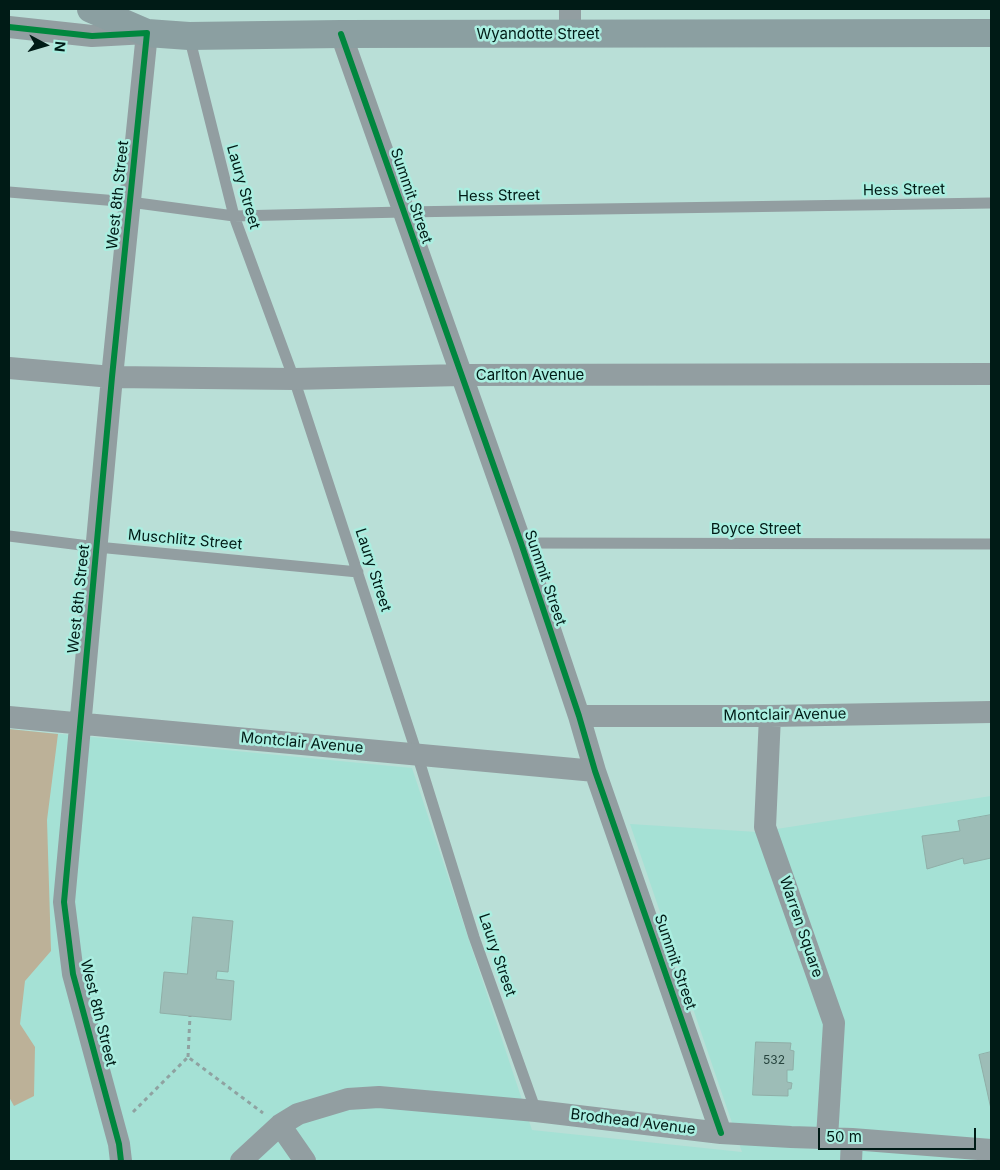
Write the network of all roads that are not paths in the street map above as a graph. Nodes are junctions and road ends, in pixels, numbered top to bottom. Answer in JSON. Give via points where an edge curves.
{"nodes":[{"id":1,"x":91,"y":9,"type":"edge"},
{"id":2,"x":570,"y":22,"type":"edge"},
{"id":3,"x":9,"y":27,"type":"edge"},
{"id":4,"x":147,"y":33,"type":"junction"},
{"id":5,"x":991,"y":33,"type":"edge"},
{"id":6,"x":340,"y":34,"type":"junction"},
{"id":7,"x":189,"y":36,"type":"junction"},
{"id":8,"x":9,"y":192,"type":"edge"},
{"id":9,"x":130,"y":202,"type":"junction"},
{"id":10,"x":991,"y":203,"type":"edge"},
{"id":11,"x":403,"y":212,"type":"junction"},
{"id":12,"x":234,"y":216,"type":"junction"},
{"id":13,"x":9,"y":368,"type":"edge"},
{"id":14,"x":991,"y":374,"type":"edge"},
{"id":15,"x":461,"y":375,"type":"junction"},
{"id":16,"x":112,"y":377,"type":"junction"},
{"id":17,"x":294,"y":379,"type":"junction"},
{"id":18,"x":9,"y":536,"type":"edge"},
{"id":19,"x":520,"y":544,"type":"junction"},
{"id":20,"x":991,"y":544,"type":"edge"},
{"id":21,"x":97,"y":547,"type":"junction"},
{"id":22,"x":358,"y":572,"type":"junction"},
{"id":23,"x":991,"y":712,"type":"edge"},
{"id":24,"x":9,"y":716,"type":"edge"},
{"id":25,"x":578,"y":716,"type":"junction"},
{"id":26,"x":770,"y":716,"type":"junction"},
{"id":27,"x":80,"y":722,"type":"junction"},
{"id":28,"x":417,"y":754,"type":"junction"},
{"id":29,"x":595,"y":771,"type":"junction"},
{"id":30,"x":536,"y":1111,"type":"junction"},
{"id":31,"x":273,"y":1120,"type":"junction"},
{"id":32,"x":721,"y":1132,"type":"junction"},
{"id":33,"x":827,"y":1138,"type":"junction"},
{"id":34,"x":852,"y":1139,"type":"junction"},
{"id":35,"x":991,"y":1150,"type":"edge"},
{"id":36,"x":120,"y":1161,"type":"edge"},
{"id":37,"x":241,"y":1161,"type":"edge"},
{"id":38,"x":306,"y":1161,"type":"edge"},
{"id":39,"x":851,"y":1161,"type":"edge"}],
"edges":[{"from":1,"to":4,"type":"main road","name":"Wyandotte Street"},
{"from":2,"to":5,"type":"main road","name":"Wyandotte Street"},
{"from":2,"to":6,"type":"main road","name":"Wyandotte Street"},
{"from":3,"to":4,"type":"street","via":[[92,36]]},
{"from":4,"to":7,"type":"main road","name":"Wyandotte Street"},
{"from":4,"to":9,"type":"street","name":"West 8th Street"},
{"from":6,"to":7,"type":"main road","name":"Wyandotte Street"},
{"from":6,"to":11,"type":"street","name":"Summit Street"},
{"from":7,"to":12,"type":"lane","name":"Laury Street"},
{"from":8,"to":9,"type":"lane","name":"Hess Street"},
{"from":9,"to":12,"type":"lane","name":"Hess Street"},
{"from":9,"to":16,"type":"street","name":"West 8th Street"},
{"from":10,"to":11,"type":"lane","name":"Hess Street"},
{"from":11,"to":12,"type":"lane","name":"Hess Street"},
{"from":11,"to":15,"type":"street","name":"Summit Street"},
{"from":12,"to":17,"type":"lane","name":"Laury Street"},
{"from":13,"to":16,"type":"street","name":"Carlton Avenue"},
{"from":14,"to":15,"type":"street","name":"Carlton Avenue"},
{"from":15,"to":17,"type":"street","name":"Carlton Avenue"},
{"from":15,"to":19,"type":"street","name":"Summit Street"},
{"from":16,"to":17,"type":"street","name":"Carlton Avenue"},
{"from":16,"to":21,"type":"street","name":"West 8th Street"},
{"from":17,"to":22,"type":"lane","name":"Laury Street"},
{"from":18,"to":21,"type":"lane","name":"Muschlitz Street"},
{"from":19,"to":20,"type":"lane","name":"Boyce Street"},
{"from":19,"to":25,"type":"street","name":"Summit Street"},
{"from":21,"to":22,"type":"lane","name":"Muschlitz Street"},
{"from":21,"to":27,"type":"street","name":"West 8th Street"},
{"from":22,"to":28,"type":"lane","name":"Laury Street"},
{"from":23,"to":26,"type":"street","name":"Montclair Avenue"},
{"from":24,"to":27,"type":"street","name":"Montclair Avenue"},
{"from":25,"to":26,"type":"street","name":"Montclair Avenue"},
{"from":25,"to":29,"type":"street","name":"Summit Street"},
{"from":26,"to":33,"type":"street","name":"Warren Square","via":[[765,827],[834,1022]]},
{"from":27,"to":28,"type":"street","name":"Montclair Avenue"},
{"from":27,"to":36,"type":"street","name":"West 8th Street","via":[[64,902],[73,974],[119,1144]]},
{"from":28,"to":29,"type":"street","name":"Montclair Avenue"},
{"from":28,"to":30,"type":"lane","name":"Laury Street","via":[[474,937]]},
{"from":29,"to":32,"type":"street","name":"Summit Street"},
{"from":30,"to":31,"type":"street","name":"Brodhead Avenue","via":[[374,1097],[348,1099]]},
{"from":30,"to":32,"type":"street","name":"Brodhead Avenue"},
{"from":31,"to":37,"type":"street","name":"Brodhead Avenue"},
{"from":31,"to":38,"type":"street"},
{"from":32,"to":33,"type":"street","name":"Brodhead Avenue"},
{"from":33,"to":34,"type":"street","name":"Brodhead Avenue"},
{"from":34,"to":35,"type":"street","name":"Brodhead Avenue"},
{"from":34,"to":39,"type":"street"}]}
